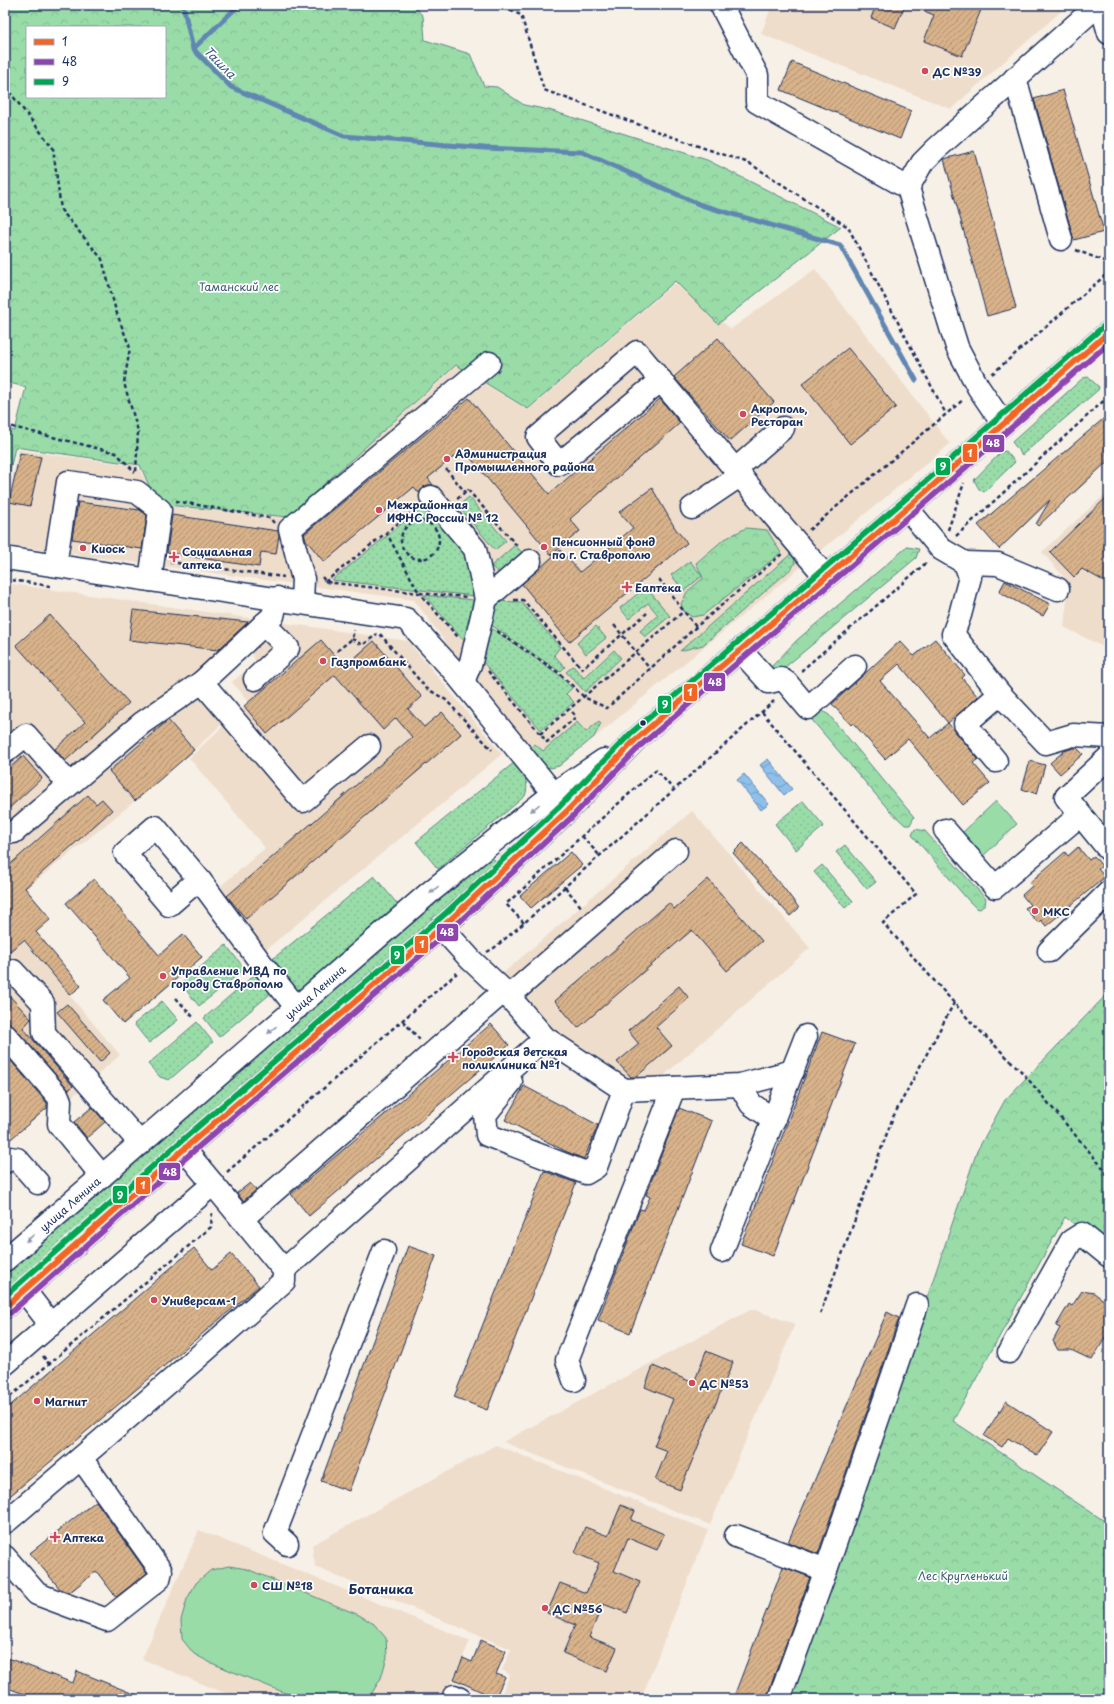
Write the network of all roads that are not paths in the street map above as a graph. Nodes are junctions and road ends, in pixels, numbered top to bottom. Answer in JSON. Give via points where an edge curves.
{"nodes":[{"id":1,"x":721,"y":5,"type":"edge"},
{"id":2,"x":1098,"y":5,"type":"edge"},
{"id":3,"x":1102,"y":5,"type":"edge"},
{"id":4,"x":1109,"y":33,"type":"edge"},
{"id":5,"x":1015,"y":78,"type":"junction"},
{"id":6,"x":908,"y":188,"type":"junction"},
{"id":7,"x":1061,"y":239,"type":"road end"},
{"id":8,"x":1109,"y":332,"type":"edge"},
{"id":9,"x":489,"y":363,"type":"dead end"},
{"id":10,"x":661,"y":380,"type":"junction"},
{"id":11,"x":1003,"y":424,"type":"junction"},
{"id":12,"x":783,"y":428,"type":"dead end"},
{"id":13,"x":738,"y":472,"type":"junction"},
{"id":14,"x":692,"y":508,"type":"dead end"},
{"id":15,"x":907,"y":508,"type":"junction"},
{"id":16,"x":434,"y":510,"type":"road end"},
{"id":17,"x":5,"y":558,"type":"edge"},
{"id":18,"x":530,"y":561,"type":"road end"},
{"id":19,"x":964,"y":563,"type":"junction"},
{"id":20,"x":55,"y":565,"type":"junction"},
{"id":21,"x":826,"y":577,"type":"junction"},
{"id":22,"x":150,"y":580,"type":"junction"},
{"id":23,"x":1058,"y":589,"type":"dead end"},
{"id":24,"x":277,"y":598,"type":"junction"},
{"id":25,"x":486,"y":599,"type":"junction"},
{"id":26,"x":302,"y":602,"type":"junction"},
{"id":27,"x":264,"y":624,"type":"junction"},
{"id":28,"x":740,"y":650,"type":"junction"},
{"id":29,"x":855,"y":666,"type":"dead end"},
{"id":30,"x":256,"y":679,"type":"dead end"},
{"id":31,"x":202,"y":682,"type":"junction"},
{"id":32,"x":463,"y":682,"type":"junction"},
{"id":33,"x":1000,"y":694,"type":"junction"},
{"id":34,"x":636,"y":739,"type":"junction"},
{"id":35,"x":1107,"y":744,"type":"edge"},
{"id":36,"x":369,"y":746,"type":"dead end"},
{"id":37,"x":5,"y":752,"type":"edge"},
{"id":38,"x":996,"y":761,"type":"dead end"},
{"id":39,"x":69,"y":784,"type":"junction"},
{"id":40,"x":553,"y":794,"type":"junction"},
{"id":41,"x":567,"y":811,"type":"junction"},
{"id":42,"x":1080,"y":815,"type":"junction"},
{"id":43,"x":945,"y":830,"type":"dead end"},
{"id":44,"x":14,"y":832,"type":"dead end"},
{"id":45,"x":676,"y":850,"type":"dead end"},
{"id":46,"x":1109,"y":850,"type":"edge"},
{"id":47,"x":200,"y":879,"type":"dead end"},
{"id":48,"x":1109,"y":892,"type":"edge"},
{"id":49,"x":440,"y":927,"type":"junction"},
{"id":50,"x":1048,"y":951,"type":"dead end"},
{"id":51,"x":13,"y":971,"type":"dead end"},
{"id":52,"x":506,"y":994,"type":"junction"},
{"id":53,"x":297,"y":1008,"type":"junction"},
{"id":54,"x":5,"y":1035,"type":"edge"},
{"id":55,"x":806,"y":1036,"type":"dead end"},
{"id":56,"x":545,"y":1038,"type":"junction"},
{"id":57,"x":793,"y":1071,"type":"junction"},
{"id":58,"x":740,"y":1085,"type":"junction"},
{"id":59,"x":674,"y":1088,"type":"junction"},
{"id":60,"x":624,"y":1090,"type":"junction"},
{"id":61,"x":774,"y":1120,"type":"junction"},
{"id":62,"x":140,"y":1143,"type":"junction"},
{"id":63,"x":184,"y":1149,"type":"junction"},
{"id":64,"x":7,"y":1157,"type":"edge"},
{"id":65,"x":102,"y":1176,"type":"junction"},
{"id":66,"x":38,"y":1183,"type":"dead end"},
{"id":67,"x":213,"y":1184,"type":"junction"},
{"id":68,"x":242,"y":1219,"type":"junction"},
{"id":69,"x":384,"y":1251,"type":"dead end"},
{"id":70,"x":722,"y":1251,"type":"dead end"},
{"id":71,"x":1109,"y":1256,"type":"edge"},
{"id":72,"x":6,"y":1258,"type":"edge"},
{"id":73,"x":284,"y":1270,"type":"junction"},
{"id":74,"x":24,"y":1290,"type":"junction"},
{"id":75,"x":917,"y":1305,"type":"dead end"},
{"id":76,"x":5,"y":1307,"type":"edge"},
{"id":77,"x":51,"y":1325,"type":"junction"},
{"id":78,"x":1009,"y":1352,"type":"dead end"},
{"id":79,"x":5,"y":1364,"type":"edge"},
{"id":80,"x":574,"y":1380,"type":"dead end"},
{"id":81,"x":81,"y":1458,"type":"junction"},
{"id":82,"x":6,"y":1521,"type":"edge"},
{"id":83,"x":736,"y":1536,"type":"dead end"},
{"id":84,"x":286,"y":1544,"type":"dead end"},
{"id":85,"x":5,"y":1557,"type":"edge"},
{"id":86,"x":826,"y":1570,"type":"junction"},
{"id":87,"x":779,"y":1699,"type":"edge"}],
"edges":[{"from":1,"to":6,"type":"main road","via":[[757,75],[757,102]]},
{"from":2,"to":5,"type":"main road"},
{"from":3,"to":4,"type":"main road"},
{"from":5,"to":6,"type":"main road","via":[[922,163]]},
{"from":5,"to":7,"type":"main road"},
{"from":6,"to":11,"type":"main road","via":[[957,346],[978,387]]},
{"from":8,"to":11,"type":"main road","name":"улица Ленина"},
{"from":9,"to":26,"type":"main road","via":[[290,529],[303,579]]},
{"from":10,"to":10,"type":"main road","via":[[559,464],[538,437],[637,352]]},
{"from":10,"to":13,"type":"main road"},
{"from":11,"to":15,"type":"main road","name":"улица Ленина"},
{"from":12,"to":13,"type":"main road"},
{"from":13,"to":14,"type":"main road"},
{"from":13,"to":21,"type":"main road"},
{"from":15,"to":19,"type":"main road","via":[[941,549]]},
{"from":15,"to":21,"type":"main road","name":"улица Ленина"},
{"from":16,"to":25,"type":"main road","via":[[475,549]]},
{"from":17,"to":20,"type":"main road"},
{"from":18,"to":25,"type":"main road"},
{"from":19,"to":23,"type":"main road","via":[[998,564]]},
{"from":19,"to":33,"type":"main road","via":[[970,577],[953,634]]},
{"from":20,"to":22,"type":"main road"},
{"from":20,"to":22,"type":"main road","via":[[68,482],[137,492],[160,510]]},
{"from":21,"to":28,"type":"main road","name":"улица Ленина"},
{"from":22,"to":24,"type":"main road"},
{"from":24,"to":26,"type":"main road"},
{"from":24,"to":27,"type":"main road","via":[[273,616]]},
{"from":25,"to":32,"type":"main road","via":[[471,662]]},
{"from":26,"to":32,"type":"main road","via":[[406,619]]},
{"from":27,"to":30,"type":"main road","via":[[288,648]]},
{"from":27,"to":31,"type":"main road"},
{"from":28,"to":29,"type":"main road","via":[[769,682],[781,679],[808,708]]},
{"from":28,"to":34,"type":"main road","name":"улица Ленина"},
{"from":31,"to":36,"type":"main road","via":[[302,801]]},
{"from":31,"to":39,"type":"main road","via":[[142,723]]},
{"from":32,"to":40,"type":"main road"},
{"from":33,"to":35,"type":"main road","via":[[1046,743],[1073,735]]},
{"from":33,"to":38,"type":"main road","via":[[965,724]]},
{"from":34,"to":40,"type":"main road","name":"улица Ленина"},
{"from":34,"to":41,"type":"main road","name":"улица Ленина"},
{"from":35,"to":42,"type":"main road","via":[[1066,797]]},
{"from":37,"to":39,"type":"main road","via":[[26,735]]},
{"from":39,"to":44,"type":"main road"},
{"from":40,"to":41,"type":"main road"},
{"from":40,"to":53,"type":"main road","name":"улица Ленина","one_way":true,"via":[[429,893]]},
{"from":41,"to":49,"type":"main road","name":"улица Ленина"},
{"from":42,"to":43,"type":"main road","via":[[995,887]]},
{"from":42,"to":46,"type":"main road"},
{"from":45,"to":52,"type":"main road"},
{"from":47,"to":53,"type":"main road"},
{"from":48,"to":50,"type":"main road"},
{"from":49,"to":52,"type":"main road"},
{"from":49,"to":63,"type":"main road","name":"улица Ленина"},
{"from":51,"to":62,"type":"main road","via":[[43,1003],[44,1033]]},
{"from":52,"to":56,"type":"main road"},
{"from":52,"to":68,"type":"main road","via":[[432,1054]]},
{"from":53,"to":62,"type":"main road","name":"улица Ленина","one_way":true},
{"from":54,"to":65,"type":"main road","via":[[58,1096],[59,1124]]},
{"from":55,"to":57,"type":"main road"},
{"from":56,"to":60,"type":"main road"},
{"from":56,"to":60,"type":"main road","via":[[485,1115],[487,1135],[586,1173],[596,1167]]},
{"from":56,"to":73,"type":"main road"},
{"from":57,"to":58,"type":"main road"},
{"from":57,"to":61,"type":"main road"},
{"from":58,"to":59,"type":"main road"},
{"from":58,"to":61,"type":"main road","via":[[751,1104]]},
{"from":59,"to":60,"type":"main road"},
{"from":59,"to":80,"type":"main road","via":[[567,1360]]},
{"from":61,"to":70,"type":"main road"},
{"from":62,"to":65,"type":"main road","name":"улица Ленина"},
{"from":63,"to":67,"type":"main road"},
{"from":63,"to":74,"type":"main road","name":"улица Ленина"},
{"from":64,"to":66,"type":"main road","via":[[17,1159]]},
{"from":65,"to":72,"type":"main road","name":"улица Ленина","one_way":true},
{"from":67,"to":68,"type":"main road"},
{"from":67,"to":77,"type":"main road"},
{"from":68,"to":73,"type":"main road"},
{"from":69,"to":84,"type":"main road","via":[[274,1532]]},
{"from":71,"to":78,"type":"main road","via":[[1082,1234],[1071,1241]]},
{"from":73,"to":81,"type":"main road","via":[[284,1281]]},
{"from":74,"to":76,"type":"main road","name":"улица Ленина"},
{"from":74,"to":77,"type":"main road"},
{"from":75,"to":86,"type":"main road"},
{"from":77,"to":79,"type":"main road"},
{"from":81,"to":82,"type":"main road"},
{"from":81,"to":85,"type":"main road","via":[[161,1571],[159,1579],[108,1620],[38,1594]]},
{"from":83,"to":86,"type":"main road"},
{"from":86,"to":87,"type":"main road"}]}
